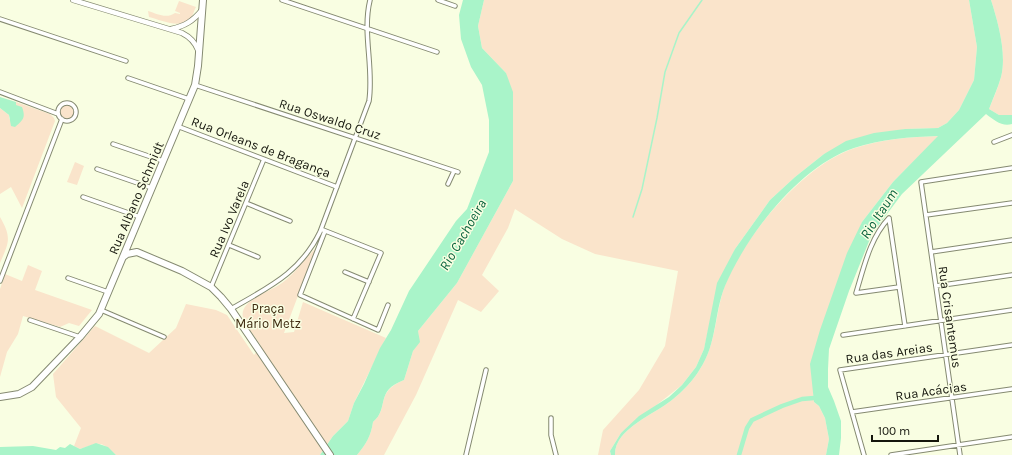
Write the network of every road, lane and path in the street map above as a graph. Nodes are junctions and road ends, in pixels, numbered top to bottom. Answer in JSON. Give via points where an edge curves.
{"nodes":[{"id":1,"x":75,"y":0,"type":"edge"},
{"id":2,"x":203,"y":0,"type":"edge"},
{"id":3,"x":282,"y":0,"type":"edge"},
{"id":4,"x":370,"y":0,"type":"edge"},
{"id":5,"x":438,"y":0,"type":"edge"},
{"id":6,"x":455,"y":6,"type":"dead end"},
{"id":7,"x":203,"y":10,"type":"junction"},
{"id":8,"x":0,"y":19,"type":"edge"},
{"id":9,"x":169,"y":29,"type":"junction"},
{"id":10,"x":367,"y":29,"type":"junction"},
{"id":11,"x":437,"y":52,"type":"dead end"},
{"id":12,"x":199,"y":54,"type":"junction"},
{"id":13,"x":126,"y":61,"type":"dead end"},
{"id":14,"x":128,"y":78,"type":"dead end"},
{"id":15,"x":195,"y":85,"type":"junction"},
{"id":16,"x":0,"y":92,"type":"edge"},
{"id":17,"x":189,"y":99,"type":"junction"},
{"id":18,"x":58,"y":114,"type":"junction"},
{"id":19,"x":62,"y":119,"type":"junction"},
{"id":20,"x":177,"y":126,"type":"junction"},
{"id":21,"x":1012,"y":135,"type":"edge"},
{"id":22,"x":356,"y":138,"type":"junction"},
{"id":23,"x":994,"y":142,"type":"dead end"},
{"id":24,"x":113,"y":144,"type":"dead end"},
{"id":25,"x":264,"y":159,"type":"junction"},
{"id":26,"x":163,"y":161,"type":"junction"},
{"id":27,"x":1012,"y":168,"type":"edge"},
{"id":28,"x":97,"y":169,"type":"dead end"},
{"id":29,"x":454,"y":171,"type":"junction"},
{"id":30,"x":458,"y":172,"type":"dead end"},
{"id":31,"x":448,"y":184,"type":"dead end"},
{"id":32,"x":337,"y":187,"type":"junction"},
{"id":33,"x":152,"y":188,"type":"junction"},
{"id":34,"x":83,"y":197,"type":"dead end"},
{"id":35,"x":246,"y":203,"type":"junction"},
{"id":36,"x":1012,"y":203,"type":"edge"},
{"id":37,"x":926,"y":215,"type":"junction"},
{"id":38,"x":140,"y":217,"type":"junction"},
{"id":39,"x":290,"y":221,"type":"dead end"},
{"id":40,"x":320,"y":229,"type":"junction"},
{"id":41,"x":325,"y":231,"type":"junction"},
{"id":42,"x":131,"y":238,"type":"junction"},
{"id":43,"x":1012,"y":240,"type":"edge"},
{"id":44,"x":229,"y":245,"type":"junction"},
{"id":45,"x":137,"y":252,"type":"junction"},
{"id":46,"x":931,"y":252,"type":"junction"},
{"id":47,"x":123,"y":257,"type":"junction"},
{"id":48,"x":258,"y":257,"type":"dead end"},
{"id":49,"x":345,"y":272,"type":"dead end"},
{"id":50,"x":1012,"y":275,"type":"edge"},
{"id":51,"x":68,"y":278,"type":"dead end"},
{"id":52,"x":0,"y":281,"type":"edge"},
{"id":53,"x":368,"y":282,"type":"junction"},
{"id":54,"x":936,"y":286,"type":"junction"},
{"id":55,"x":211,"y":287,"type":"junction"},
{"id":56,"x":899,"y":288,"type":"junction"},
{"id":57,"x":108,"y":292,"type":"junction"},
{"id":58,"x":388,"y":305,"type":"dead end"},
{"id":59,"x":231,"y":309,"type":"junction"},
{"id":60,"x":101,"y":310,"type":"junction"},
{"id":61,"x":1012,"y":310,"type":"edge"},
{"id":62,"x":352,"y":319,"type":"junction"},
{"id":63,"x":30,"y":320,"type":"dead end"},
{"id":64,"x":941,"y":320,"type":"junction"},
{"id":65,"x":905,"y":326,"type":"junction"},
{"id":66,"x":842,"y":335,"type":"dead end"},
{"id":67,"x":80,"y":337,"type":"junction"},
{"id":68,"x":164,"y":337,"type":"dead end"},
{"id":69,"x":1012,"y":345,"type":"edge"},
{"id":70,"x":946,"y":355,"type":"junction"},
{"id":71,"x":486,"y":370,"type":"dead end"},
{"id":72,"x":1012,"y":390,"type":"edge"},
{"id":73,"x":0,"y":397,"type":"edge"},
{"id":74,"x":952,"y":398,"type":"junction"},
{"id":75,"x":852,"y":412,"type":"junction"},
{"id":76,"x":551,"y":418,"type":"dead end"},
{"id":77,"x":1012,"y":437,"type":"edge"},
{"id":78,"x":958,"y":445,"type":"junction"},
{"id":79,"x":330,"y":455,"type":"edge"},
{"id":80,"x":466,"y":455,"type":"edge"},
{"id":81,"x":556,"y":455,"type":"edge"},
{"id":82,"x":864,"y":455,"type":"edge"},
{"id":83,"x":891,"y":455,"type":"edge"},
{"id":84,"x":960,"y":455,"type":"edge"}],
"edges":[{"from":1,"to":9,"type":"street"},
{"from":2,"to":7,"type":"main road","name":"Rua Albano Schmidt"},
{"from":3,"to":10,"type":"street"},
{"from":4,"to":10,"type":"street"},
{"from":5,"to":6,"type":"street"},
{"from":7,"to":9,"type":"street","via":[[191,22]]},
{"from":7,"to":12,"type":"main road","name":"Rua Albano Schmidt"},
{"from":8,"to":13,"type":"street"},
{"from":9,"to":12,"type":"street","via":[[189,37]]},
{"from":10,"to":11,"type":"street"},
{"from":10,"to":22,"type":"street","via":[[370,94]]},
{"from":12,"to":15,"type":"main road","name":"Rua Albano Schmidt"},
{"from":14,"to":17,"type":"street"},
{"from":15,"to":17,"type":"main road","name":"Rua Albano Schmidt"},
{"from":15,"to":22,"type":"street","name":"Rua Oswaldo Cruz"},
{"from":16,"to":18,"type":"street"},
{"from":17,"to":20,"type":"main road","name":"Rua Albano Schmidt"},
{"from":18,"to":19,"type":"street"},
{"from":18,"to":19,"type":"street","via":[[59,108],[64,104],[70,104],[74,108],[75,114],[72,119]]},
{"from":19,"to":52,"type":"street"},
{"from":20,"to":25,"type":"street","name":"Rua Orleans de Bragança"},
{"from":20,"to":26,"type":"main road","name":"Rua Albano Schmidt"},
{"from":21,"to":23,"type":"street"},
{"from":22,"to":29,"type":"street","name":"Rua Oswaldo Cruz"},
{"from":22,"to":32,"type":"street"},
{"from":24,"to":26,"type":"street"},
{"from":25,"to":32,"type":"street","name":"Rua Orleans de Bragança"},
{"from":25,"to":35,"type":"street","name":"Rua Ivo Varela"},
{"from":26,"to":33,"type":"main road","name":"Rua Albano Schmidt"},
{"from":27,"to":37,"type":"street","name":"Rua Crisantemus","via":[[921,182]]},
{"from":28,"to":33,"type":"street"},
{"from":29,"to":30,"type":"street","name":"Rua Oswaldo Cruz"},
{"from":29,"to":31,"type":"street"},
{"from":32,"to":40,"type":"street"},
{"from":33,"to":38,"type":"main road","name":"Rua Albano Schmidt"},
{"from":34,"to":38,"type":"street"},
{"from":35,"to":39,"type":"street"},
{"from":35,"to":44,"type":"street","name":"Rua Ivo Varela"},
{"from":36,"to":37,"type":"street"},
{"from":37,"to":46,"type":"street","name":"Rua Crisantemus"},
{"from":38,"to":42,"type":"main road","name":"Rua Albano Schmidt"},
{"from":40,"to":41,"type":"street"},
{"from":40,"to":59,"type":"street","via":[[312,247],[289,273]]},
{"from":41,"to":53,"type":"street","via":[[381,253]]},
{"from":41,"to":62,"type":"street","via":[[300,296]]},
{"from":42,"to":45,"type":"main road"},
{"from":42,"to":47,"type":"main road","name":"Rua Albano Schmidt"},
{"from":43,"to":46,"type":"street"},
{"from":44,"to":48,"type":"street"},
{"from":44,"to":55,"type":"street","name":"Rua Ivo Varela"},
{"from":45,"to":47,"type":"main road"},
{"from":45,"to":55,"type":"main road","via":[[182,271]]},
{"from":46,"to":54,"type":"street","name":"Rua Crisantemus"},
{"from":47,"to":57,"type":"main road","name":"Rua Albano Schmidt"},
{"from":49,"to":53,"type":"street"},
{"from":50,"to":54,"type":"street"},
{"from":51,"to":57,"type":"street"},
{"from":53,"to":62,"type":"street"},
{"from":54,"to":64,"type":"street","name":"Rua Crisantemus"},
{"from":55,"to":59,"type":"main road"},
{"from":56,"to":56,"type":"street","via":[[888,218],[878,230],[872,244],[856,293]]},
{"from":56,"to":65,"type":"street"},
{"from":57,"to":60,"type":"main road","name":"Rua Albano Schmidt"},
{"from":58,"to":62,"type":"street","via":[[378,330]]},
{"from":59,"to":79,"type":"main road"},
{"from":60,"to":67,"type":"main road","name":"Rua Albano Schmidt"},
{"from":60,"to":68,"type":"street"},
{"from":61,"to":64,"type":"street"},
{"from":63,"to":67,"type":"street"},
{"from":64,"to":65,"type":"street"},
{"from":64,"to":70,"type":"street","name":"Rua Crisantemus"},
{"from":65,"to":66,"type":"street"},
{"from":67,"to":73,"type":"main road","name":"Rua Albano Schmidt","via":[[38,382],[19,394]]},
{"from":69,"to":70,"type":"street","name":"Rua das Areias"},
{"from":70,"to":74,"type":"street","name":"Rua Crisantemus"},
{"from":70,"to":75,"type":"street","name":"Rua das Areias","via":[[840,370]]},
{"from":71,"to":80,"type":"street"},
{"from":72,"to":74,"type":"street","name":"Rua Acácias"},
{"from":74,"to":75,"type":"street","name":"Rua Acácias"},
{"from":74,"to":78,"type":"street","name":"Rua Crisantemus"},
{"from":75,"to":82,"type":"street"},
{"from":76,"to":81,"type":"street","via":[[551,435]]},
{"from":77,"to":78,"type":"street"},
{"from":78,"to":83,"type":"street"},
{"from":78,"to":84,"type":"street","name":"Rua Crisantemus"}]}
